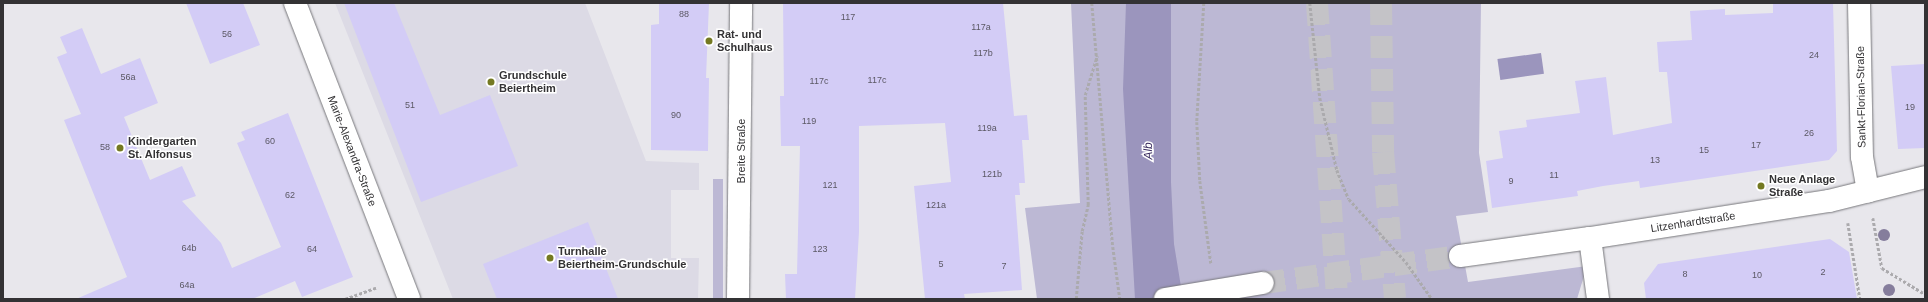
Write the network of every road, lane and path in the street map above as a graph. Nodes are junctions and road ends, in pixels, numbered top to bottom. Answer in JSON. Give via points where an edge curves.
{"nodes":[{"id":1,"x":295,"y":3,"type":"edge"},
{"id":2,"x":741,"y":3,"type":"edge"},
{"id":3,"x":1092,"y":3,"type":"edge"},
{"id":4,"x":1204,"y":3,"type":"edge"},
{"id":5,"x":1310,"y":3,"type":"edge"},
{"id":6,"x":1860,"y":3,"type":"edge"},
{"id":7,"x":1098,"y":54,"type":"junction"},
{"id":8,"x":1925,"y":177,"type":"edge"},
{"id":9,"x":1868,"y":192,"type":"junction"},
{"id":10,"x":1844,"y":197,"type":"junction"},
{"id":11,"x":1590,"y":238,"type":"junction"},
{"id":12,"x":1460,"y":256,"type":"tunnel mouth"},
{"id":13,"x":1263,"y":283,"type":"tunnel mouth"},
{"id":14,"x":1215,"y":289,"type":"junction"},
{"id":15,"x":405,"y":290,"type":"edge"},
{"id":16,"x":1925,"y":294,"type":"edge"},
{"id":17,"x":345,"y":299,"type":"edge"},
{"id":18,"x":738,"y":299,"type":"edge"},
{"id":19,"x":1076,"y":299,"type":"edge"},
{"id":20,"x":1120,"y":299,"type":"edge"},
{"id":21,"x":1165,"y":299,"type":"edge"},
{"id":22,"x":1432,"y":299,"type":"edge"},
{"id":23,"x":1598,"y":299,"type":"edge"},
{"id":24,"x":1860,"y":299,"type":"edge"}],
"edges":[{"from":1,"to":15,"type":"street","name":"Marie-Alexandra-Straße"},
{"from":2,"to":18,"type":"street","name":"Breite Straße"},
{"from":3,"to":7,"type":"path"},
{"from":4,"to":14,"type":"path","via":[[1197,122],[1200,180]]},
{"from":5,"to":22,"type":"path","via":[[1320,98],[1337,170],[1346,192],[1362,216],[1406,262]]},
{"from":6,"to":9,"type":"street","name":"Sankt-Florian-Straße","via":[[1862,157]]},
{"from":7,"to":19,"type":"path","via":[[1085,96],[1088,205],[1082,231]]},
{"from":7,"to":20,"type":"path","via":[[1113,247]]},
{"from":8,"to":9,"type":"street","name":"Litzenhardtstraße"},
{"from":9,"to":10,"type":"street","name":"Litzenhardtstraße"},
{"from":9,"to":16,"type":"path","via":[[1882,268]]},
{"from":10,"to":11,"type":"street","name":"Litzenhardtstraße"},
{"from":10,"to":24,"type":"path"},
{"from":11,"to":12,"type":"street","name":"Litzenhardtstraße"},
{"from":11,"to":23,"type":"street"},
{"from":13,"to":14,"type":"street"},
{"from":14,"to":21,"type":"street"},
{"from":15,"to":17,"type":"path"}]}
